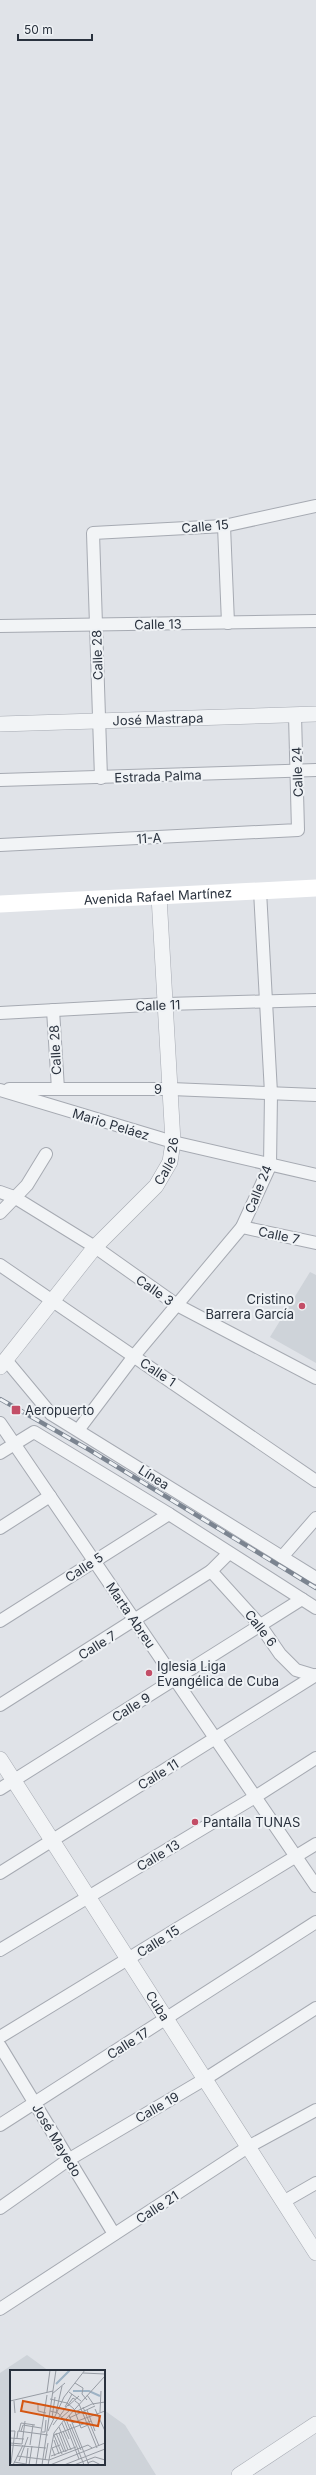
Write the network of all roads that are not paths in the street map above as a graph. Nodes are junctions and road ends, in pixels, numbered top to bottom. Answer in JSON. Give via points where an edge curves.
{"nodes":[{"id":1,"x":315,"y":506,"type":"edge"},
{"id":2,"x":224,"y":526,"type":"junction"},
{"id":3,"x":93,"y":533,"type":"joint"},
{"id":4,"x":316,"y":621,"type":"edge"},
{"id":5,"x":228,"y":623,"type":"junction"},
{"id":6,"x":0,"y":626,"type":"edge"},
{"id":7,"x":96,"y":626,"type":"junction"},
{"id":8,"x":316,"y":714,"type":"edge"},
{"id":9,"x":295,"y":715,"type":"junction"},
{"id":10,"x":98,"y":721,"type":"junction"},
{"id":11,"x":0,"y":724,"type":"edge"},
{"id":12,"x":316,"y":770,"type":"edge"},
{"id":13,"x":297,"y":771,"type":"junction"},
{"id":14,"x":101,"y":778,"type":"junction"},
{"id":15,"x":0,"y":780,"type":"edge"},
{"id":16,"x":298,"y":830,"type":"joint"},
{"id":17,"x":0,"y":845,"type":"edge"},
{"id":18,"x":316,"y":888,"type":"edge"},
{"id":19,"x":260,"y":891,"type":"junction"},
{"id":20,"x":159,"y":896,"type":"junction"},
{"id":21,"x":0,"y":904,"type":"edge"},
{"id":22,"x":316,"y":1000,"type":"edge"},
{"id":23,"x":264,"y":1003,"type":"junction"},
{"id":24,"x":166,"y":1004,"type":"junction"},
{"id":25,"x":53,"y":1010,"type":"junction"},
{"id":26,"x":0,"y":1013,"type":"edge"},
{"id":27,"x":58,"y":1089,"type":"junction"},
{"id":28,"x":171,"y":1089,"type":"junction"},
{"id":29,"x":0,"y":1090,"type":"edge"},
{"id":30,"x":271,"y":1093,"type":"junction"},
{"id":31,"x":316,"y":1095,"type":"edge"},
{"id":32,"x":173,"y":1142,"type":"junction"},
{"id":33,"x":46,"y":1154,"type":"dead end"},
{"id":34,"x":270,"y":1166,"type":"junction"},
{"id":35,"x":316,"y":1175,"type":"edge"},
{"id":36,"x":0,"y":1192,"type":"edge"},
{"id":37,"x":14,"y":1197,"type":"junction"},
{"id":38,"x":0,"y":1213,"type":"edge"},
{"id":39,"x":242,"y":1227,"type":"junction"},
{"id":40,"x":316,"y":1243,"type":"edge"},
{"id":41,"x":95,"y":1247,"type":"junction"},
{"id":42,"x":0,"y":1265,"type":"edge"},
{"id":43,"x":52,"y":1302,"type":"junction"},
{"id":44,"x":177,"y":1305,"type":"junction"},
{"id":45,"x":134,"y":1356,"type":"junction"},
{"id":46,"x":3,"y":1364,"type":"edge"},
{"id":47,"x":316,"y":1378,"type":"edge"},
{"id":48,"x":0,"y":1423,"type":"edge"},
{"id":49,"x":79,"y":1429,"type":"junction"},
{"id":50,"x":15,"y":1444,"type":"junction"},
{"id":51,"x":0,"y":1453,"type":"edge"},
{"id":52,"x":314,"y":1476,"type":"edge"},
{"id":53,"x":50,"y":1496,"type":"junction"},
{"id":54,"x":169,"y":1514,"type":"junction"},
{"id":55,"x":316,"y":1518,"type":"edge"},
{"id":56,"x":0,"y":1528,"type":"edge"},
{"id":57,"x":229,"y":1552,"type":"junction"},
{"id":58,"x":282,"y":1557,"type":"junction"},
{"id":59,"x":93,"y":1560,"type":"junction"},
{"id":60,"x":211,"y":1571,"type":"junction"},
{"id":61,"x":316,"y":1578,"type":"edge"},
{"id":62,"x":302,"y":1599,"type":"junction"},
{"id":63,"x":316,"y":1608,"type":"edge"},
{"id":64,"x":0,"y":1621,"type":"edge"},
{"id":65,"x":135,"y":1621,"type":"junction"},
{"id":66,"x":260,"y":1625,"type":"junction"},
{"id":67,"x":316,"y":1676,"type":"edge"},
{"id":68,"x":175,"y":1679,"type":"junction"},
{"id":69,"x":0,"y":1705,"type":"edge"},
{"id":70,"x":216,"y":1739,"type":"junction"},
{"id":71,"x":316,"y":1758,"type":"edge"},
{"id":72,"x":0,"y":1759,"type":"edge"},
{"id":73,"x":14,"y":1781,"type":"junction"},
{"id":74,"x":0,"y":1789,"type":"edge"},
{"id":75,"x":255,"y":1797,"type":"junction"},
{"id":76,"x":52,"y":1841,"type":"junction"},
{"id":77,"x":316,"y":1844,"type":"edge"},
{"id":78,"x":296,"y":1857,"type":"junction"},
{"id":79,"x":0,"y":1872,"type":"edge"},
{"id":80,"x":316,"y":1886,"type":"edge"},
{"id":81,"x":88,"y":1896,"type":"junction"},
{"id":82,"x":316,"y":1922,"type":"edge"},
{"id":83,"x":0,"y":1950,"type":"edge"},
{"id":84,"x":128,"y":1960,"type":"junction"},
{"id":85,"x":316,"y":2008,"type":"edge"},
{"id":86,"x":166,"y":2018,"type":"junction"},
{"id":87,"x":0,"y":2038,"type":"edge"},
{"id":88,"x":0,"y":2046,"type":"edge"},
{"id":89,"x":205,"y":2080,"type":"junction"},
{"id":90,"x":34,"y":2102,"type":"junction"},
{"id":91,"x":316,"y":2110,"type":"edge"},
{"id":92,"x":0,"y":2125,"type":"edge"},
{"id":93,"x":248,"y":2148,"type":"junction"},
{"id":94,"x":68,"y":2160,"type":"junction"},
{"id":95,"x":316,"y":2183,"type":"edge"},
{"id":96,"x":283,"y":2202,"type":"junction"},
{"id":97,"x":0,"y":2208,"type":"edge"},
{"id":98,"x":114,"y":2234,"type":"junction"},
{"id":99,"x":316,"y":2253,"type":"edge"},
{"id":100,"x":0,"y":2309,"type":"edge"},
{"id":101,"x":316,"y":2424,"type":"edge"},
{"id":102,"x":247,"y":2473,"type":"edge"}],
"edges":[{"from":1,"to":2,"type":"street","name":"Calle 15"},
{"from":2,"to":3,"type":"street","name":"Calle 15"},
{"from":2,"to":5,"type":"street"},
{"from":3,"to":7,"type":"street","name":"Calle 28"},
{"from":4,"to":5,"type":"street","name":"Calle 13"},
{"from":5,"to":7,"type":"street","name":"Calle 13"},
{"from":6,"to":7,"type":"street","name":"Calle 13"},
{"from":7,"to":10,"type":"street","name":"Calle 28"},
{"from":8,"to":9,"type":"street","name":"José Mastrapa"},
{"from":9,"to":10,"type":"street","name":"José Mastrapa"},
{"from":9,"to":13,"type":"street","name":"Calle 24"},
{"from":10,"to":11,"type":"street","name":"José Mastrapa"},
{"from":10,"to":14,"type":"street","name":"Calle 28"},
{"from":12,"to":13,"type":"street","name":"Estrada Palma"},
{"from":13,"to":14,"type":"street","name":"Estrada Palma"},
{"from":13,"to":16,"type":"street","name":"Calle 24"},
{"from":14,"to":15,"type":"street","name":"Estrada Palma"},
{"from":16,"to":17,"type":"street","name":"11-A"},
{"from":18,"to":19,"type":"main road","name":"Avenida Rafael Martínez"},
{"from":19,"to":20,"type":"main road","name":"Avenida Rafael Martínez"},
{"from":19,"to":23,"type":"street","name":"Calle 24"},
{"from":20,"to":21,"type":"main road","name":"Avenida Rafael Martínez"},
{"from":20,"to":24,"type":"street","name":"Calle 26"},
{"from":22,"to":23,"type":"street","name":"Calle 11"},
{"from":23,"to":24,"type":"street","name":"Calle 11"},
{"from":23,"to":30,"type":"street","name":"Calle 24"},
{"from":24,"to":25,"type":"street","name":"Calle 11"},
{"from":24,"to":28,"type":"street","name":"Calle 26"},
{"from":25,"to":26,"type":"street","name":"Calle 11"},
{"from":25,"to":27,"type":"street","name":"Calle 28"},
{"from":27,"to":28,"type":"street","name":"9"},
{"from":27,"to":29,"type":"street","name":"9"},
{"from":28,"to":30,"type":"street","name":"9"},
{"from":28,"to":32,"type":"street","name":"Calle 26"},
{"from":29,"to":32,"type":"street","name":"Mario Peláez"},
{"from":30,"to":31,"type":"street","name":"9"},
{"from":30,"to":34,"type":"street","name":"Calle 24"},
{"from":32,"to":34,"type":"street","name":"Mario Peláez"},
{"from":32,"to":41,"type":"street","name":"Calle 26","via":[[170,1162],[156,1186]]},
{"from":33,"to":37,"type":"street","via":[[27,1185]]},
{"from":34,"to":35,"type":"street","name":"Mario Peláez"},
{"from":34,"to":39,"type":"street","name":"Calle 24"},
{"from":36,"to":37,"type":"street","name":"Calle 3"},
{"from":37,"to":38,"type":"street"},
{"from":37,"to":41,"type":"street","name":"Calle 3"},
{"from":39,"to":40,"type":"street","name":"Calle 7"},
{"from":39,"to":44,"type":"street","name":"Calle 24"},
{"from":41,"to":43,"type":"street","name":"Calle 26"},
{"from":41,"to":44,"type":"street","name":"Calle 3"},
{"from":42,"to":43,"type":"street","name":"Calle 1"},
{"from":43,"to":45,"type":"street","name":"Calle 1"},
{"from":43,"to":46,"type":"street","name":"Calle 26"},
{"from":44,"to":45,"type":"street","name":"Calle 24"},
{"from":44,"to":47,"type":"street","name":"Calle 3"},
{"from":45,"to":49,"type":"street","name":"Calle 24"},
{"from":45,"to":52,"type":"street","name":"Calle 1"},
{"from":46,"to":49,"type":"street","name":"Línea","via":[[50,1414]]},
{"from":48,"to":50,"type":"street","name":"Marta Abreu"},
{"from":49,"to":58,"type":"street","name":"Línea"},
{"from":50,"to":51,"type":"street"},
{"from":50,"to":53,"type":"street","name":"Marta Abreu"},
{"from":50,"to":54,"type":"street","name":"Línea","via":[[34,1432]]},
{"from":53,"to":56,"type":"street"},
{"from":53,"to":59,"type":"street","name":"Marta Abreu"},
{"from":54,"to":57,"type":"street","name":"Línea"},
{"from":54,"to":59,"type":"street","name":"Calle 5"},
{"from":55,"to":58,"type":"street"},
{"from":57,"to":60,"type":"street","name":"Calle 7"},
{"from":57,"to":62,"type":"street","name":"Línea"},
{"from":58,"to":61,"type":"street","name":"Línea"},
{"from":59,"to":64,"type":"street","name":"Calle 5"},
{"from":59,"to":65,"type":"street","name":"Marta Abreu"},
{"from":60,"to":65,"type":"street","name":"Calle 7"},
{"from":60,"to":66,"type":"street","name":"Calle 6"},
{"from":62,"to":63,"type":"street","name":"Línea"},
{"from":62,"to":66,"type":"street","name":"Calle 9"},
{"from":65,"to":68,"type":"street","name":"Marta Abreu"},
{"from":65,"to":69,"type":"street","name":"Calle 7"},
{"from":66,"to":67,"type":"street","name":"Calle 6","via":[[280,1654],[296,1670]]},
{"from":66,"to":68,"type":"street","name":"Calle 9"},
{"from":67,"to":70,"type":"street","name":"Calle 11"},
{"from":68,"to":70,"type":"street","name":"Marta Abreu"},
{"from":68,"to":73,"type":"street","name":"Calle 9"},
{"from":70,"to":75,"type":"street","name":"Marta Abreu"},
{"from":70,"to":76,"type":"street","name":"Calle 11"},
{"from":71,"to":75,"type":"street","name":"Calle 13"},
{"from":72,"to":73,"type":"street","name":"Cuba"},
{"from":73,"to":74,"type":"street","name":"Calle 9"},
{"from":73,"to":76,"type":"street","name":"Cuba"},
{"from":75,"to":78,"type":"street","name":"Marta Abreu"},
{"from":75,"to":81,"type":"street","name":"Calle 13"},
{"from":76,"to":79,"type":"street","name":"Calle 11"},
{"from":76,"to":81,"type":"street","name":"Cuba"},
{"from":77,"to":78,"type":"street","name":"Calle 15"},
{"from":78,"to":80,"type":"street","name":"Marta Abreu"},
{"from":78,"to":84,"type":"street","name":"Calle 15"},
{"from":81,"to":83,"type":"street","name":"Calle 13"},
{"from":81,"to":84,"type":"street","name":"Cuba"},
{"from":82,"to":86,"type":"street","name":"Calle 17"},
{"from":84,"to":86,"type":"street","name":"Cuba"},
{"from":84,"to":87,"type":"street","name":"Calle 15"},
{"from":85,"to":89,"type":"street","name":"Calle 19"},
{"from":86,"to":89,"type":"street","name":"Cuba"},
{"from":86,"to":90,"type":"street","name":"Calle 17"},
{"from":88,"to":90,"type":"street","name":"José Mayedo"},
{"from":89,"to":93,"type":"street","name":"Cuba"},
{"from":89,"to":94,"type":"street","name":"Calle 19"},
{"from":90,"to":92,"type":"street","name":"Calle 17"},
{"from":90,"to":94,"type":"street","name":"José Mayedo"},
{"from":91,"to":93,"type":"street","name":"Calle 21"},
{"from":93,"to":96,"type":"street","name":"Cuba"},
{"from":93,"to":98,"type":"street","name":"Calle 21"},
{"from":94,"to":97,"type":"street","name":"Calle 19"},
{"from":94,"to":98,"type":"street","name":"José Mayedo"},
{"from":95,"to":96,"type":"street"},
{"from":96,"to":99,"type":"street","name":"Cuba"},
{"from":98,"to":100,"type":"street","name":"Calle 21"},
{"from":101,"to":102,"type":"street"}]}
